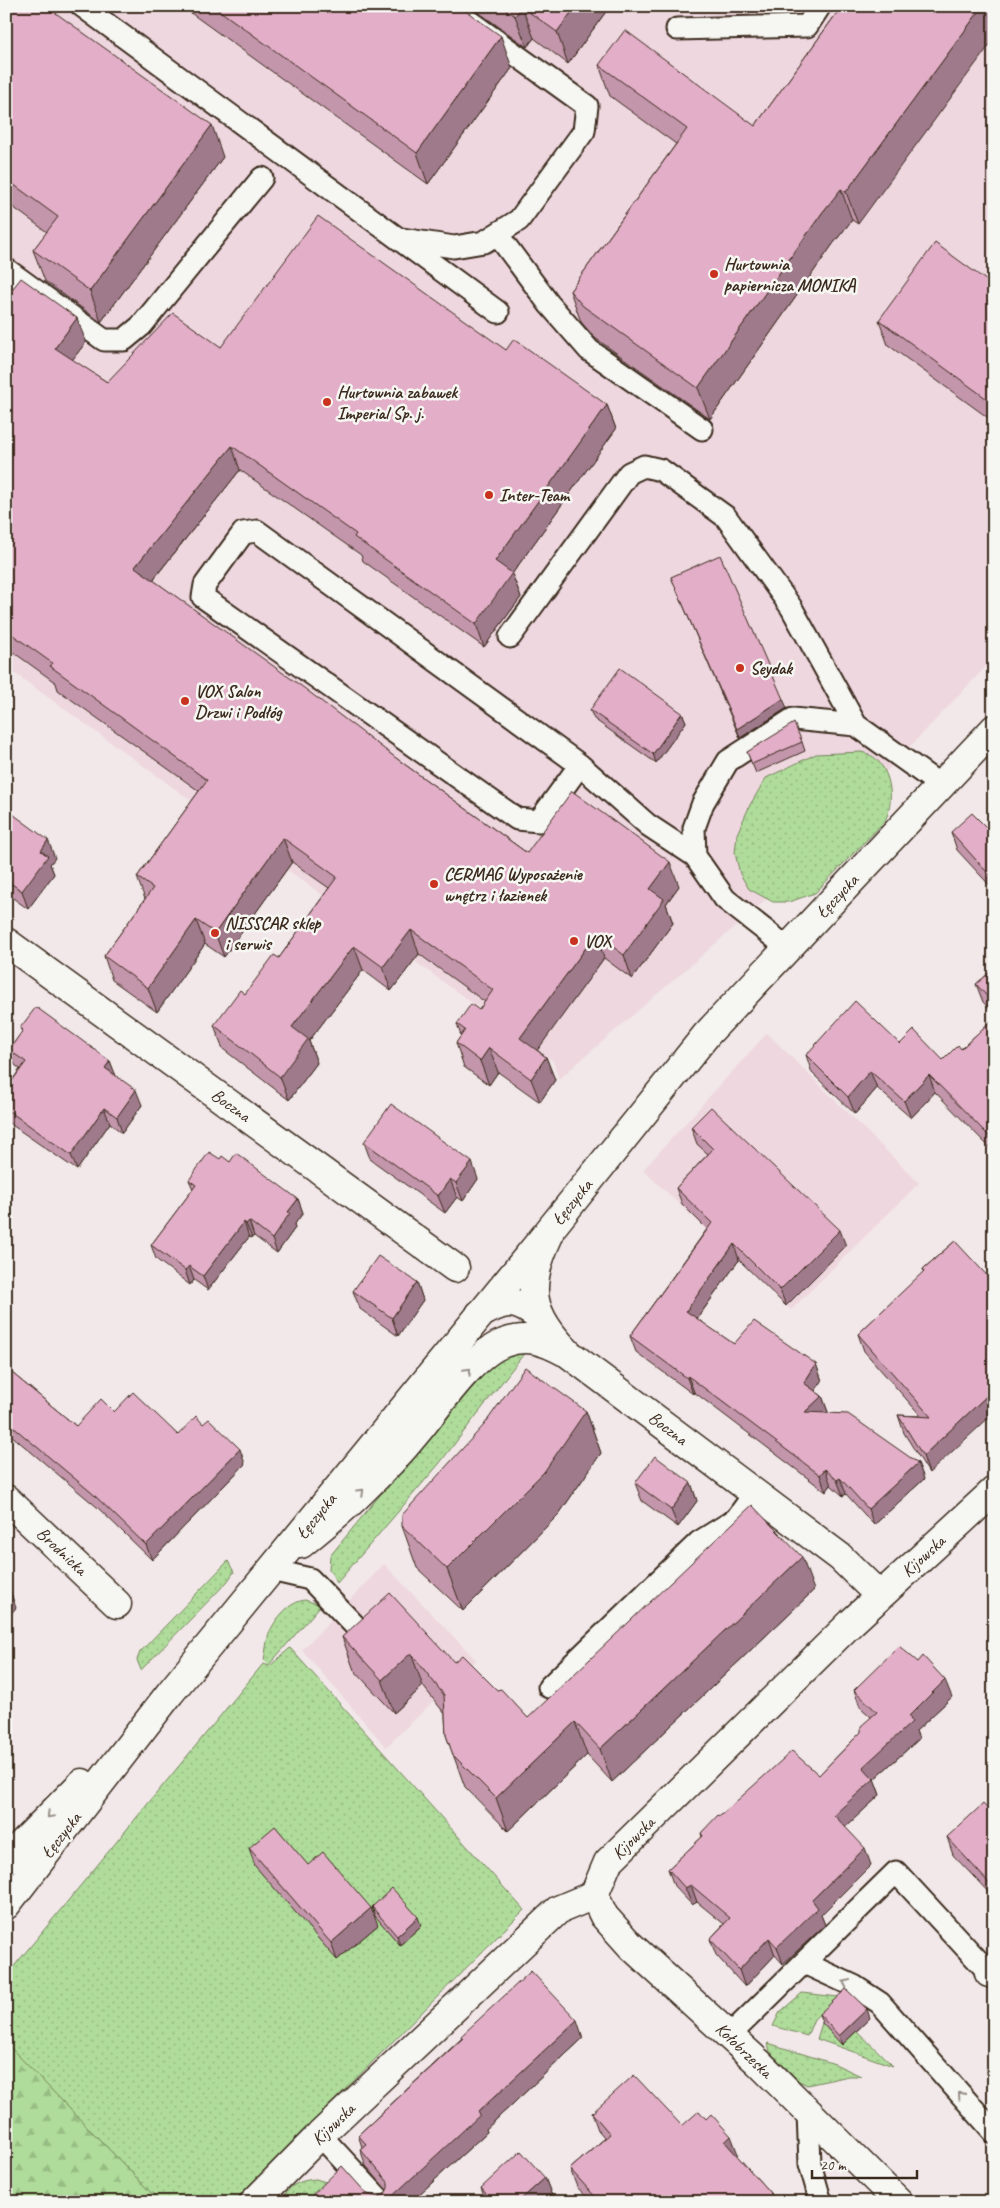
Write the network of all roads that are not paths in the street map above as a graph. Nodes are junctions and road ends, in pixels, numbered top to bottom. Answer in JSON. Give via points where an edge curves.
{"nodes":[{"id":1,"x":82,"y":6,"type":"edge"},
{"id":2,"x":448,"y":6,"type":"edge"},
{"id":3,"x":820,"y":6,"type":"edge"},
{"id":4,"x":677,"y":29,"type":"dead end"},
{"id":5,"x":262,"y":178,"type":"dead end"},
{"id":6,"x":497,"y":234,"type":"junction"},
{"id":7,"x":399,"y":238,"type":"junction"},
{"id":8,"x":6,"y":269,"type":"edge"},
{"id":9,"x":498,"y":312,"type":"dead end"},
{"id":10,"x":702,"y":430,"type":"dead end"},
{"id":11,"x":510,"y":637,"type":"dead end"},
{"id":12,"x":856,"y":725,"type":"junction"},
{"id":13,"x":994,"y":729,"type":"edge"},
{"id":14,"x":580,"y":765,"type":"junction"},
{"id":15,"x":940,"y":785,"type":"junction"},
{"id":16,"x":695,"y":856,"type":"junction"},
{"id":17,"x":6,"y":942,"type":"edge"},
{"id":18,"x":789,"y":948,"type":"junction"},
{"id":19,"x":555,"y":1222,"type":"junction"},
{"id":20,"x":455,"y":1268,"type":"dead end"},
{"id":21,"x":480,"y":1314,"type":"junction"},
{"id":22,"x":539,"y":1317,"type":"junction"},
{"id":23,"x":569,"y":1354,"type":"junction"},
{"id":24,"x":994,"y":1491,"type":"edge"},
{"id":25,"x":755,"y":1493,"type":"junction"},
{"id":26,"x":6,"y":1499,"type":"edge"},
{"id":27,"x":271,"y":1570,"type":"junction"},
{"id":28,"x":880,"y":1596,"type":"junction"},
{"id":29,"x":117,"y":1604,"type":"dead end"},
{"id":30,"x":364,"y":1636,"type":"edge"},
{"id":31,"x":549,"y":1687,"type":"dead end"},
{"id":32,"x":170,"y":1693,"type":"junction"},
{"id":33,"x":6,"y":1860,"type":"edge"},
{"id":34,"x":594,"y":1895,"type":"junction"},
{"id":35,"x":6,"y":1905,"type":"edge"},
{"id":36,"x":804,"y":1963,"type":"junction"},
{"id":37,"x":992,"y":1973,"type":"edge"},
{"id":38,"x":730,"y":2036,"type":"junction"},
{"id":39,"x":808,"y":2113,"type":"junction"},
{"id":40,"x":994,"y":2132,"type":"edge"},
{"id":41,"x":320,"y":2135,"type":"junction"},
{"id":42,"x":254,"y":2202,"type":"edge"},
{"id":43,"x":382,"y":2202,"type":"edge"},
{"id":44,"x":823,"y":2202,"type":"edge"},
{"id":45,"x":899,"y":2202,"type":"edge"}],
"edges":[{"from":1,"to":7,"type":"lane"},
{"from":2,"to":6,"type":"lane","via":[[587,106],[584,131],[519,220]]},
{"from":3,"to":4,"type":"lane","via":[[807,26]]},
{"from":5,"to":8,"type":"lane","via":[[141,326],[124,340],[104,340]]},
{"from":6,"to":7,"type":"lane","via":[[484,242],[454,247]]},
{"from":6,"to":10,"type":"lane","via":[[549,304],[589,350]]},
{"from":7,"to":9,"type":"lane"},
{"from":11,"to":12,"type":"lane","via":[[629,473],[644,466],[661,470],[726,517],[791,607]]},
{"from":12,"to":15,"type":"lane"},
{"from":12,"to":16,"type":"lane","via":[[794,719],[728,761],[703,803],[694,828]]},
{"from":13,"to":15,"type":"street","name":"Łęczycka"},
{"from":14,"to":14,"type":"lane","via":[[257,531],[243,533],[205,585],[202,598],[517,819],[539,821]]},
{"from":14,"to":16,"type":"lane","via":[[648,825]]},
{"from":15,"to":18,"type":"street","name":"Łęczycka"},
{"from":16,"to":18,"type":"lane","via":[[725,899]]},
{"from":17,"to":20,"type":"street","name":"Boczna"},
{"from":18,"to":19,"type":"street","name":"Łęczycka","via":[[707,1034]]},
{"from":19,"to":21,"type":"street","name":"Łęczycka"},
{"from":19,"to":22,"type":"street","name":"Boczna","via":[[538,1258],[533,1278],[533,1296]]},
{"from":21,"to":22,"type":"street","via":[[500,1303],[513,1303]]},
{"from":21,"to":27,"type":"street","name":"Łęczycka"},
{"from":22,"to":23,"type":"street","name":"Boczna"},
{"from":23,"to":25,"type":"street","name":"Boczna"},
{"from":27,"to":23,"type":"street","one_way":true,"via":[[361,1493],[460,1380],[493,1348],[505,1342],[532,1338]]},
{"from":24,"to":28,"type":"street","name":"Kijowska"},
{"from":25,"to":28,"type":"street","name":"Boczna","via":[[840,1557]]},
{"from":25,"to":31,"type":"lane","via":[[736,1519],[699,1542]]},
{"from":26,"to":29,"type":"street","name":"Brodnicka"},
{"from":27,"to":30,"type":"lane","via":[[310,1578]]},
{"from":27,"to":32,"type":"street","name":"Łęczycka"},
{"from":28,"to":34,"type":"street","name":"Kijowska","via":[[608,1862]]},
{"from":32,"to":33,"type":"street","name":"Łęczycka","one_way":true},
{"from":32,"to":35,"type":"street","name":"Łęczycka"},
{"from":34,"to":38,"type":"street","name":"Kołobrzeska","via":[[604,1916],[631,1946]]},
{"from":34,"to":41,"type":"street","name":"Kijowska","via":[[558,1910]]},
{"from":36,"to":37,"type":"lane","via":[[896,1872]]},
{"from":36,"to":38,"type":"lane"},
{"from":40,"to":36,"type":"lane","one_way":true,"via":[[880,2003],[854,1986]]},
{"from":38,"to":39,"type":"street","name":"Kołobrzeska"},
{"from":39,"to":44,"type":"lane","via":[[810,2164]]},
{"from":39,"to":45,"type":"street","name":"Kołobrzeska"},
{"from":41,"to":42,"type":"street","name":"Kijowska"},
{"from":41,"to":43,"type":"lane"}]}
